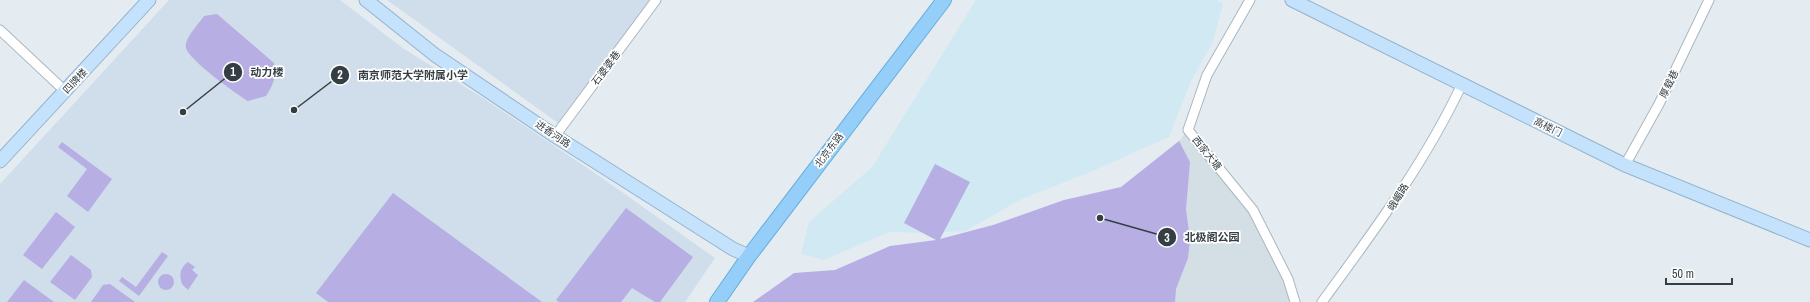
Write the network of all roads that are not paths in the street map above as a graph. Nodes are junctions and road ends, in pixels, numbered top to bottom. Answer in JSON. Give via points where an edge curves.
{"nodes":[{"id":1,"x":149,"y":0,"type":"edge"},
{"id":2,"x":366,"y":0,"type":"edge"},
{"id":3,"x":656,"y":0,"type":"edge"},
{"id":4,"x":944,"y":0,"type":"edge"},
{"id":5,"x":1250,"y":0,"type":"edge"},
{"id":6,"x":1292,"y":0,"type":"edge"},
{"id":7,"x":1709,"y":0,"type":"edge"},
{"id":8,"x":0,"y":30,"type":"edge"},
{"id":9,"x":1462,"y":84,"type":"junction"},
{"id":10,"x":65,"y":91,"type":"junction"},
{"id":11,"x":555,"y":136,"type":"junction"},
{"id":12,"x":0,"y":161,"type":"edge"},
{"id":13,"x":1625,"y":165,"type":"junction"},
{"id":14,"x":1810,"y":240,"type":"edge"},
{"id":15,"x":749,"y":256,"type":"junction"},
{"id":16,"x":717,"y":302,"type":"edge"},
{"id":17,"x":1295,"y":302,"type":"edge"},
{"id":18,"x":1322,"y":302,"type":"edge"}],
"edges":[{"from":1,"to":10,"type":"street","name":"四牌楼"},
{"from":2,"to":11,"type":"street","name":"进香河路","via":[[435,55]]},
{"from":3,"to":11,"type":"street","name":"石婆婆巷"},
{"from":4,"to":15,"type":"main road","name":"北京东路"},
{"from":5,"to":17,"type":"street","name":"西家大塘","via":[[1207,75],[1188,130],[1253,210],[1288,279]]},
{"from":6,"to":9,"type":"street","name":"高楼门"},
{"from":7,"to":13,"type":"street","name":"厚载巷","via":[[1659,104]]},
{"from":8,"to":10,"type":"street"},
{"from":9,"to":13,"type":"street","name":"高楼门"},
{"from":9,"to":18,"type":"street","name":"峨嵋路","via":[[1393,205]]},
{"from":10,"to":12,"type":"street","name":"四牌楼"},
{"from":11,"to":15,"type":"street","name":"进香河路"},
{"from":13,"to":14,"type":"street","name":"高楼门"},
{"from":15,"to":16,"type":"main road","name":"北京东路"}]}
